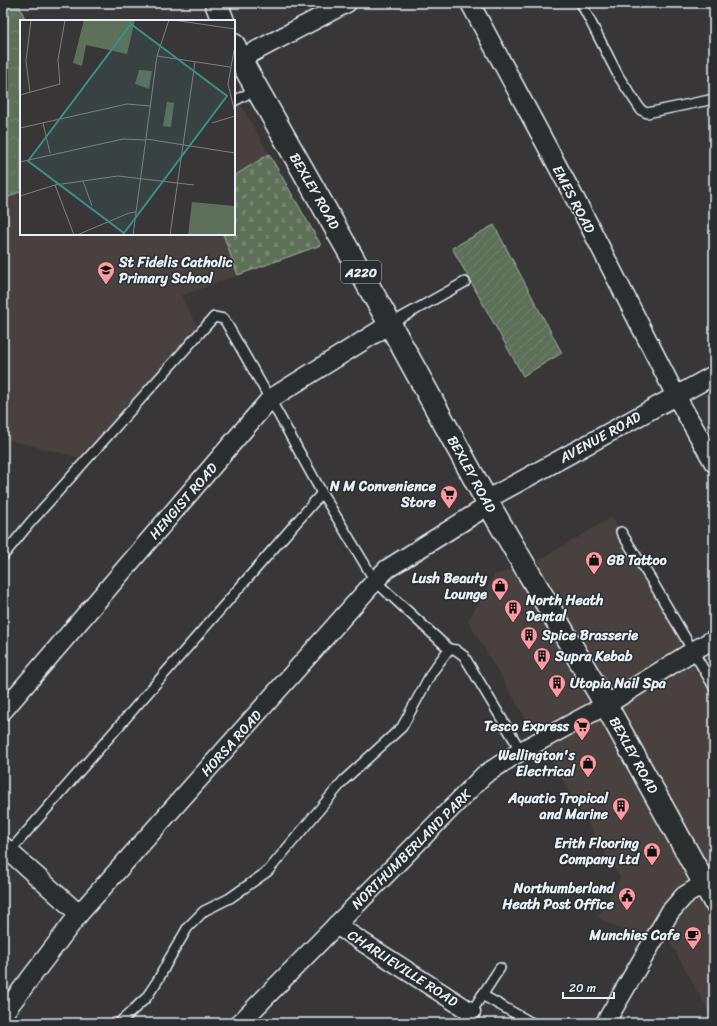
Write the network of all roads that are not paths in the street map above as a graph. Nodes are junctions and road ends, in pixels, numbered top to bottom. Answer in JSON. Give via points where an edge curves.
{"nodes":[{"id":1,"x":216,"y":3,"type":"edge"},
{"id":2,"x":347,"y":3,"type":"edge"},
{"id":3,"x":470,"y":3,"type":"edge"},
{"id":4,"x":581,"y":3,"type":"edge"},
{"id":5,"x":223,"y":20,"type":"edge"},
{"id":6,"x":237,"y":52,"type":"edge"},
{"id":7,"x":257,"y":89,"type":"junction"},
{"id":8,"x":235,"y":100,"type":"edge"},
{"id":9,"x":714,"y":100,"type":"edge"},
{"id":10,"x":465,"y":282,"type":"dead end"},
{"id":11,"x":390,"y":324,"type":"junction"},
{"id":12,"x":714,"y":375,"type":"edge"},
{"id":13,"x":676,"y":396,"type":"junction"},
{"id":14,"x":270,"y":399,"type":"junction"},
{"id":15,"x":714,"y":463,"type":"edge"},
{"id":16,"x":322,"y":493,"type":"junction"},
{"id":17,"x":488,"y":502,"type":"junction"},
{"id":18,"x":621,"y":532,"type":"dead end"},
{"id":19,"x":3,"y":556,"type":"edge"},
{"id":20,"x":375,"y":581,"type":"junction"},
{"id":21,"x":714,"y":640,"type":"edge"},
{"id":22,"x":449,"y":649,"type":"junction"},
{"id":23,"x":693,"y":651,"type":"junction"},
{"id":24,"x":714,"y":687,"type":"edge"},
{"id":25,"x":606,"y":705,"type":"junction"},
{"id":26,"x":3,"y":711,"type":"edge"},
{"id":27,"x":521,"y":751,"type":"junction"},
{"id":28,"x":5,"y":852,"type":"edge"},
{"id":29,"x":709,"y":892,"type":"edge"},
{"id":30,"x":79,"y":914,"type":"junction"},
{"id":31,"x":336,"y":925,"type":"junction"},
{"id":32,"x":500,"y":968,"type":"dead end"},
{"id":33,"x":482,"y":995,"type":"junction"},
{"id":34,"x":3,"y":1014,"type":"edge"},
{"id":35,"x":467,"y":1017,"type":"edge"},
{"id":36,"x":119,"y":1023,"type":"edge"},
{"id":37,"x":240,"y":1023,"type":"edge"},
{"id":38,"x":532,"y":1023,"type":"edge"},
{"id":39,"x":605,"y":1023,"type":"edge"}],
"edges":[{"from":1,"to":5,"type":"main road"},
{"from":2,"to":6,"type":"street"},
{"from":3,"to":13,"type":"street","name":"EMES ROAD"},
{"from":4,"to":9,"type":"lane","via":[[619,77],[641,110],[647,113]]},
{"from":6,"to":7,"type":"main road","name":"BEXLEY ROAD","number":"A220"},
{"from":7,"to":8,"type":"lane"},
{"from":7,"to":11,"type":"main road","name":"BEXLEY ROAD","number":"A220"},
{"from":10,"to":11,"type":"lane"},
{"from":11,"to":14,"type":"street","name":"HENGIST ROAD"},
{"from":11,"to":17,"type":"main road","name":"BEXLEY ROAD","number":"A220"},
{"from":12,"to":13,"type":"street","name":"AVENUE ROAD"},
{"from":13,"to":15,"type":"street","name":"EMES ROAD"},
{"from":13,"to":17,"type":"street","name":"AVENUE ROAD"},
{"from":14,"to":16,"type":"lane"},
{"from":14,"to":19,"type":"lane","via":[[224,319],[214,317]]},
{"from":14,"to":26,"type":"street","name":"HENGIST ROAD"},
{"from":16,"to":20,"type":"lane"},
{"from":16,"to":28,"type":"lane"},
{"from":17,"to":20,"type":"street","name":"HORSA ROAD","via":[[387,569]]},
{"from":17,"to":25,"type":"main road","name":"BEXLEY ROAD","number":"A220"},
{"from":18,"to":23,"type":"lane"},
{"from":20,"to":22,"type":"lane"},
{"from":20,"to":30,"type":"street","name":"HORSA ROAD"},
{"from":21,"to":23,"type":"street","name":"NORTHUMBERLAND PARK"},
{"from":22,"to":27,"type":"lane","via":[[456,650],[464,656]]},
{"from":22,"to":36,"type":"lane","via":[[432,672],[402,727],[344,780],[268,871],[230,898],[204,911],[188,927],[146,998]]},
{"from":23,"to":24,"type":"lane"},
{"from":23,"to":25,"type":"street","name":"NORTHUMBERLAND PARK"},
{"from":25,"to":27,"type":"street","name":"NORTHUMBERLAND PARK"},
{"from":25,"to":29,"type":"main road","name":"BEXLEY ROAD","number":"A220"},
{"from":27,"to":31,"type":"street","name":"NORTHUMBERLAND PARK","via":[[484,775]]},
{"from":28,"to":30,"type":"street"},
{"from":29,"to":39,"type":"street","via":[[684,896],[670,912]]},
{"from":30,"to":34,"type":"street","name":"HORSA ROAD"},
{"from":31,"to":35,"type":"street","name":"CHARLIEVILLE ROAD"},
{"from":31,"to":37,"type":"street","name":"NORTHUMBERLAND PARK"},
{"from":32,"to":33,"type":"lane"},
{"from":33,"to":35,"type":"lane"},
{"from":33,"to":38,"type":"lane"}]}
